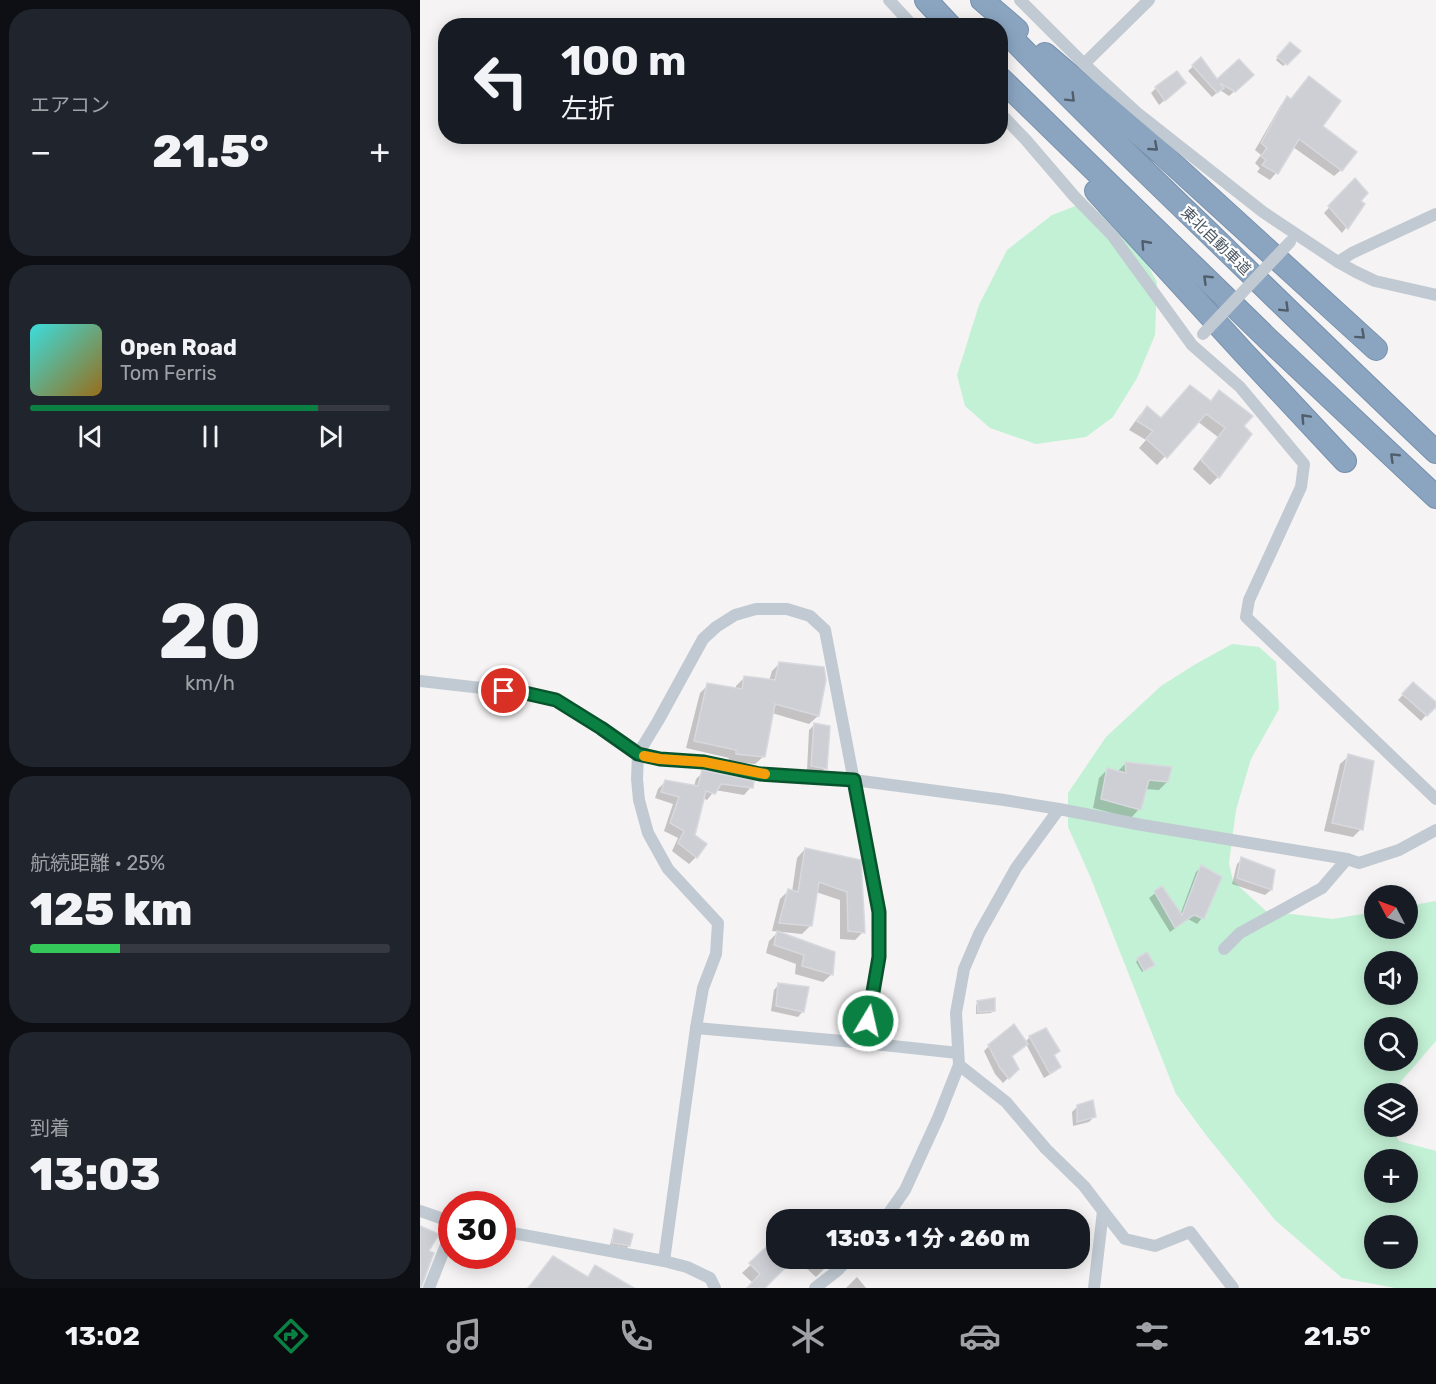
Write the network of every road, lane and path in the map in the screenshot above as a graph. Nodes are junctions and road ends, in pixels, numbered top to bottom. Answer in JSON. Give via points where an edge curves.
{"nodes":[{"id":1,"x":890,"y":0,"type":"edge"},
{"id":2,"x":926,"y":0,"type":"edge"},
{"id":3,"x":976,"y":0,"type":"edge"},
{"id":4,"x":982,"y":0,"type":"edge"},
{"id":5,"x":1020,"y":0,"type":"edge"},
{"id":6,"x":1149,"y":0,"type":"edge"},
{"id":7,"x":906,"y":18,"type":"edge"},
{"id":8,"x":943,"y":18,"type":"edge"},
{"id":9,"x":993,"y":18,"type":"edge"},
{"id":10,"x":1003,"y":18,"type":"edge"},
{"id":11,"x":1008,"y":22,"type":"edge"},
{"id":12,"x":1008,"y":34,"type":"edge"},
{"id":13,"x":1084,"y":63,"type":"junction"},
{"id":14,"x":1008,"y":87,"type":"edge"},
{"id":15,"x":1008,"y":88,"type":"edge"},
{"id":16,"x":1008,"y":121,"type":"edge"},
{"id":17,"x":1436,"y":214,"type":"edge"},
{"id":18,"x":1294,"y":238,"type":"junction"},
{"id":19,"x":1338,"y":262,"type":"junction"},
{"id":20,"x":1436,"y":295,"type":"edge"},
{"id":21,"x":1192,"y":345,"type":"junction"},
{"id":22,"x":1376,"y":349,"type":"dead end"},
{"id":23,"x":1436,"y":452,"type":"edge"},
{"id":24,"x":1345,"y":461,"type":"dead end"},
{"id":25,"x":1436,"y":497,"type":"edge"},
{"id":26,"x":420,"y":681,"type":"edge"},
{"id":27,"x":638,"y":754,"type":"junction"},
{"id":28,"x":854,"y":780,"type":"junction"},
{"id":29,"x":1436,"y":799,"type":"edge"},
{"id":30,"x":1059,"y":809,"type":"junction"},
{"id":31,"x":1436,"y":830,"type":"edge"},
{"id":32,"x":1347,"y":859,"type":"junction"},
{"id":33,"x":1224,"y":948,"type":"dead end"},
{"id":34,"x":696,"y":1028,"type":"junction"},
{"id":35,"x":865,"y":1042,"type":"junction"},
{"id":36,"x":959,"y":1059,"type":"junction"},
{"id":37,"x":891,"y":1209,"type":"edge"},
{"id":38,"x":420,"y":1211,"type":"edge"},
{"id":39,"x":1103,"y":1211,"type":"junction"},
{"id":40,"x":438,"y":1217,"type":"edge"},
{"id":41,"x":516,"y":1234,"type":"edge"},
{"id":42,"x":664,"y":1261,"type":"junction"},
{"id":43,"x":438,"y":1265,"type":"edge"},
{"id":44,"x":839,"y":1269,"type":"edge"},
{"id":45,"x":429,"y":1288,"type":"edge"},
{"id":46,"x":715,"y":1288,"type":"edge"},
{"id":47,"x":815,"y":1288,"type":"edge"},
{"id":48,"x":1094,"y":1288,"type":"edge"},
{"id":49,"x":1233,"y":1288,"type":"edge"}],
"edges":[{"from":1,"to":7,"type":"street"},
{"from":2,"to":8,"type":"highway"},
{"from":3,"to":9,"type":"highway","name":"東北自動車道"},
{"from":4,"to":10,"type":"highway","one_way":true},
{"from":5,"to":13,"type":"street"},
{"from":6,"to":13,"type":"street"},
{"from":11,"to":22,"type":"highway","one_way":true,"via":[[1161,153]]},
{"from":12,"to":23,"type":"highway","name":"東北自動車道","one_way":true},
{"from":13,"to":18,"type":"street","via":[[1136,112]]},
{"from":25,"to":14,"type":"highway","one_way":true},
{"from":24,"to":15,"type":"highway","one_way":true,"via":[[1236,345]]},
{"from":16,"to":21,"type":"street","via":[[1112,235]]},
{"from":17,"to":19,"type":"street"},
{"from":18,"to":19,"type":"street"},
{"from":18,"to":21,"type":"street","bridge":true},
{"from":19,"to":20,"type":"street","via":[[1375,281]]},
{"from":21,"to":29,"type":"street","via":[[1240,387],[1304,464],[1301,487],[1249,600],[1246,617]]},
{"from":26,"to":27,"type":"street","via":[[556,700]]},
{"from":27,"to":28,"type":"street","via":[[760,774]]},
{"from":27,"to":28,"type":"street","via":[[703,639],[735,615],[756,609],[787,609],[810,616],[825,630]]},
{"from":27,"to":34,"type":"street","via":[[639,800],[648,833],[668,869],[718,923],[716,954],[703,988]]},
{"from":28,"to":30,"type":"street"},
{"from":28,"to":35,"type":"street","via":[[879,912],[879,957]]},
{"from":30,"to":32,"type":"street"},
{"from":30,"to":36,"type":"street","via":[[1016,868],[964,969],[956,1013]]},
{"from":31,"to":32,"type":"street","via":[[1399,850],[1359,863]]},
{"from":32,"to":33,"type":"street","via":[[1322,888],[1240,933]]},
{"from":34,"to":35,"type":"street"},
{"from":34,"to":42,"type":"street"},
{"from":35,"to":36,"type":"street"},
{"from":36,"to":37,"type":"street","via":[[938,1118]]},
{"from":36,"to":39,"type":"street","via":[[1006,1102]]},
{"from":38,"to":40,"type":"street"},
{"from":39,"to":48,"type":"street"},
{"from":39,"to":49,"type":"street","via":[[1125,1239],[1155,1246],[1190,1232]]},
{"from":41,"to":42,"type":"street"},
{"from":42,"to":46,"type":"street","via":[[710,1278]]},
{"from":43,"to":45,"type":"street"},
{"from":44,"to":47,"type":"street"}]}
